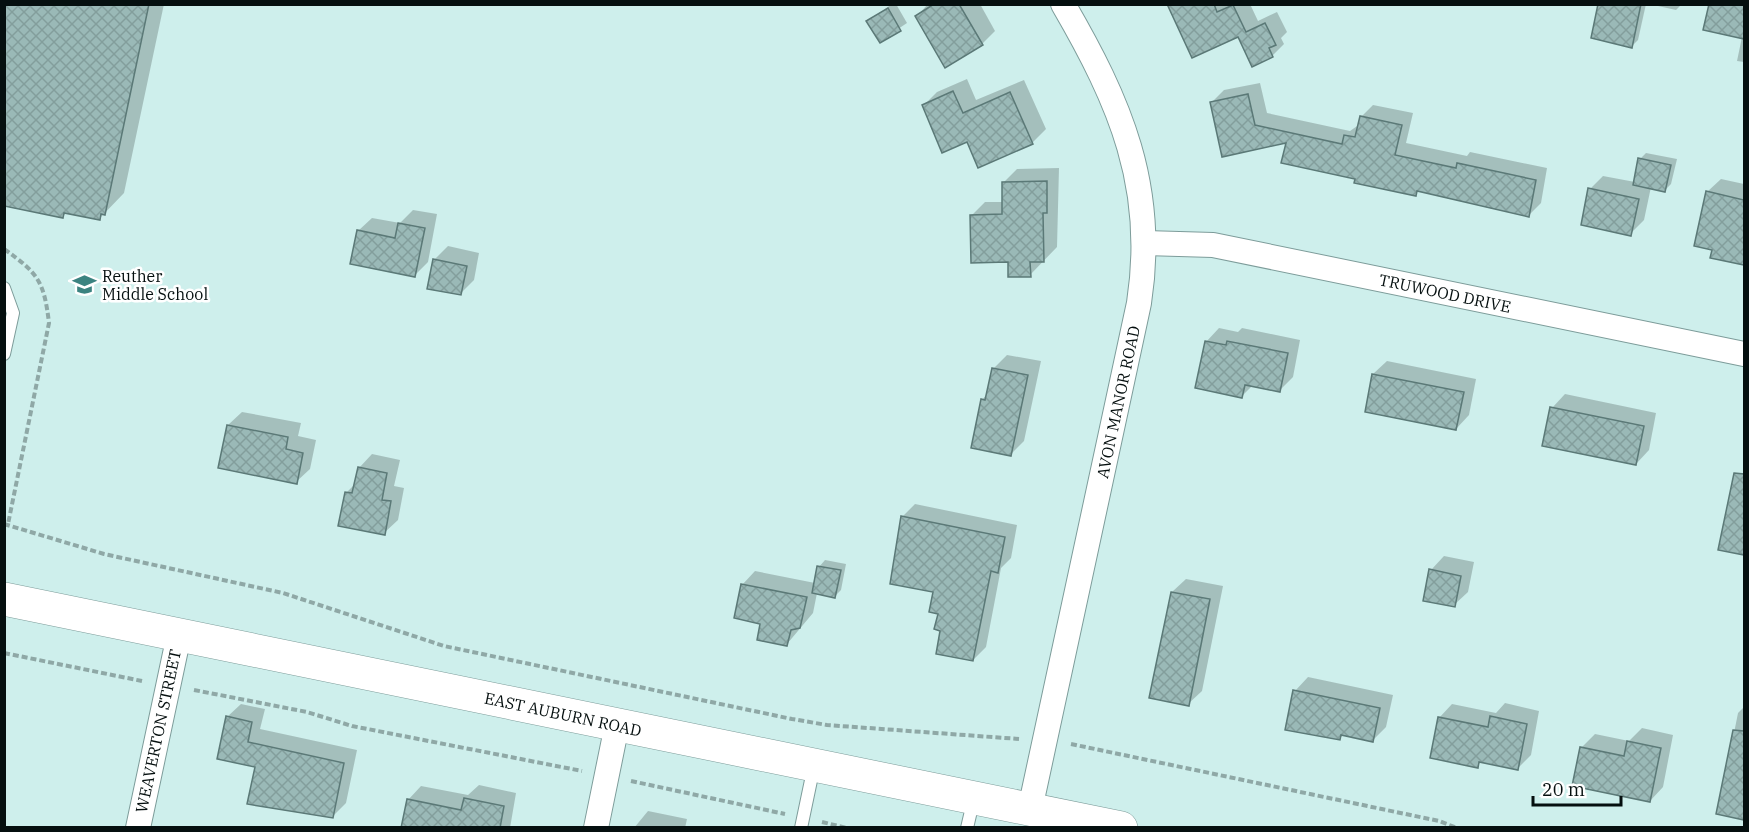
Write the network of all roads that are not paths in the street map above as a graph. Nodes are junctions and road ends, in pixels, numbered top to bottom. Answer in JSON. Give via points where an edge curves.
{"nodes":[{"id":1,"x":1063,"y":4,"type":"edge"},
{"id":2,"x":1145,"y":243,"type":"junction"},
{"id":3,"x":4,"y":288,"type":"edge"},
{"id":4,"x":4,"y":354,"type":"edge"},
{"id":5,"x":1744,"y":354,"type":"edge"},
{"id":6,"x":4,"y":599,"type":"edge"},
{"id":7,"x":179,"y":634,"type":"junction"},
{"id":8,"x":617,"y":725,"type":"junction"},
{"id":9,"x":814,"y":765,"type":"junction"},
{"id":10,"x":1030,"y":809,"type":"junction"},
{"id":11,"x":971,"y":812,"type":"edge"},
{"id":12,"x":802,"y":823,"type":"edge"},
{"id":13,"x":138,"y":828,"type":"edge"},
{"id":14,"x":596,"y":828,"type":"edge"},
{"id":15,"x":1121,"y":828,"type":"edge"}],
"edges":[{"from":1,"to":2,"type":"street","name":"AVON MANOR ROAD","via":[[1091,52],[1126,131],[1141,194]]},
{"from":2,"to":5,"type":"street","name":"TRUWOOD DRIVE","via":[[1213,245]]},
{"from":2,"to":10,"type":"street","name":"AVON MANOR ROAD","via":[[1139,303]]},
{"from":3,"to":4,"type":"lane","via":[[13,313]]},
{"from":6,"to":7,"type":"main road","name":"EAST AUBURN ROAD"},
{"from":7,"to":8,"type":"main road","name":"EAST AUBURN ROAD"},
{"from":7,"to":13,"type":"street","name":"WEAVERTON STREET"},
{"from":8,"to":9,"type":"main road","name":"EAST AUBURN ROAD"},
{"from":8,"to":14,"type":"street"},
{"from":9,"to":11,"type":"main road","name":"EAST AUBURN ROAD"},
{"from":9,"to":12,"type":"lane"},
{"from":10,"to":11,"type":"main road","name":"EAST AUBURN ROAD"},
{"from":10,"to":15,"type":"main road","name":"EAST AUBURN ROAD"}]}
